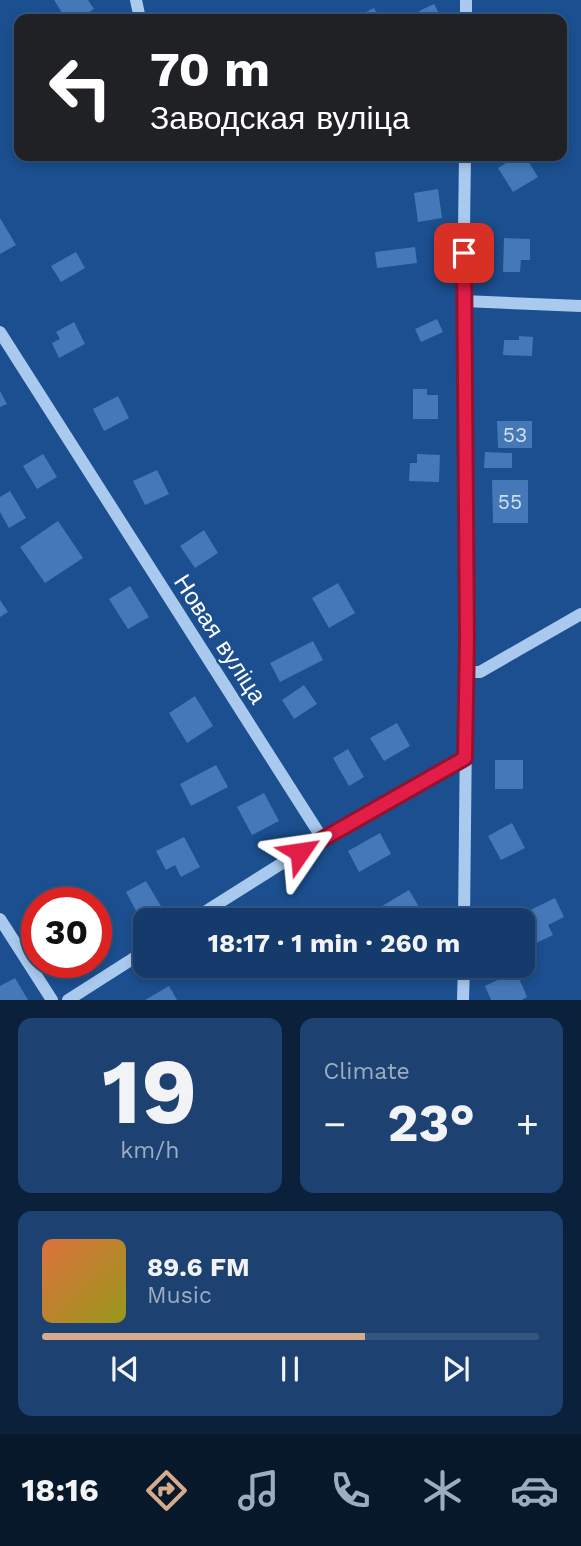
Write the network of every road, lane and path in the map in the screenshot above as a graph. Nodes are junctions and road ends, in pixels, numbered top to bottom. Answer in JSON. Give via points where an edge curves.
{"nodes":[{"id":1,"x":465,"y":161,"type":"edge"},
{"id":2,"x":463,"y":301,"type":"junction"},
{"id":3,"x":581,"y":306,"type":"edge"},
{"id":4,"x":0,"y":332,"type":"edge"},
{"id":5,"x":581,"y":614,"type":"edge"},
{"id":6,"x":467,"y":672,"type":"junction"},
{"id":7,"x":465,"y":758,"type":"junction"},
{"id":8,"x":322,"y":838,"type":"junction"},
{"id":9,"x":211,"y":908,"type":"edge"},
{"id":10,"x":464,"y":908,"type":"edge"},
{"id":11,"x":0,"y":919,"type":"edge"},
{"id":12,"x":133,"y":959,"type":"edge"},
{"id":13,"x":464,"y":978,"type":"edge"},
{"id":14,"x":51,"y":1000,"type":"edge"},
{"id":15,"x":68,"y":1000,"type":"edge"},
{"id":16,"x":463,"y":1000,"type":"edge"}],
"edges":[{"from":1,"to":2,"type":"street"},
{"from":2,"to":3,"type":"street"},
{"from":2,"to":6,"type":"street"},
{"from":4,"to":8,"type":"street","name":"Новая вуліца"},
{"from":5,"to":6,"type":"street","via":[[480,672]]},
{"from":6,"to":7,"type":"street"},
{"from":7,"to":8,"type":"street"},
{"from":7,"to":10,"type":"street"},
{"from":8,"to":9,"type":"street"},
{"from":11,"to":14,"type":"street"},
{"from":12,"to":15,"type":"street"},
{"from":13,"to":16,"type":"street"}]}
